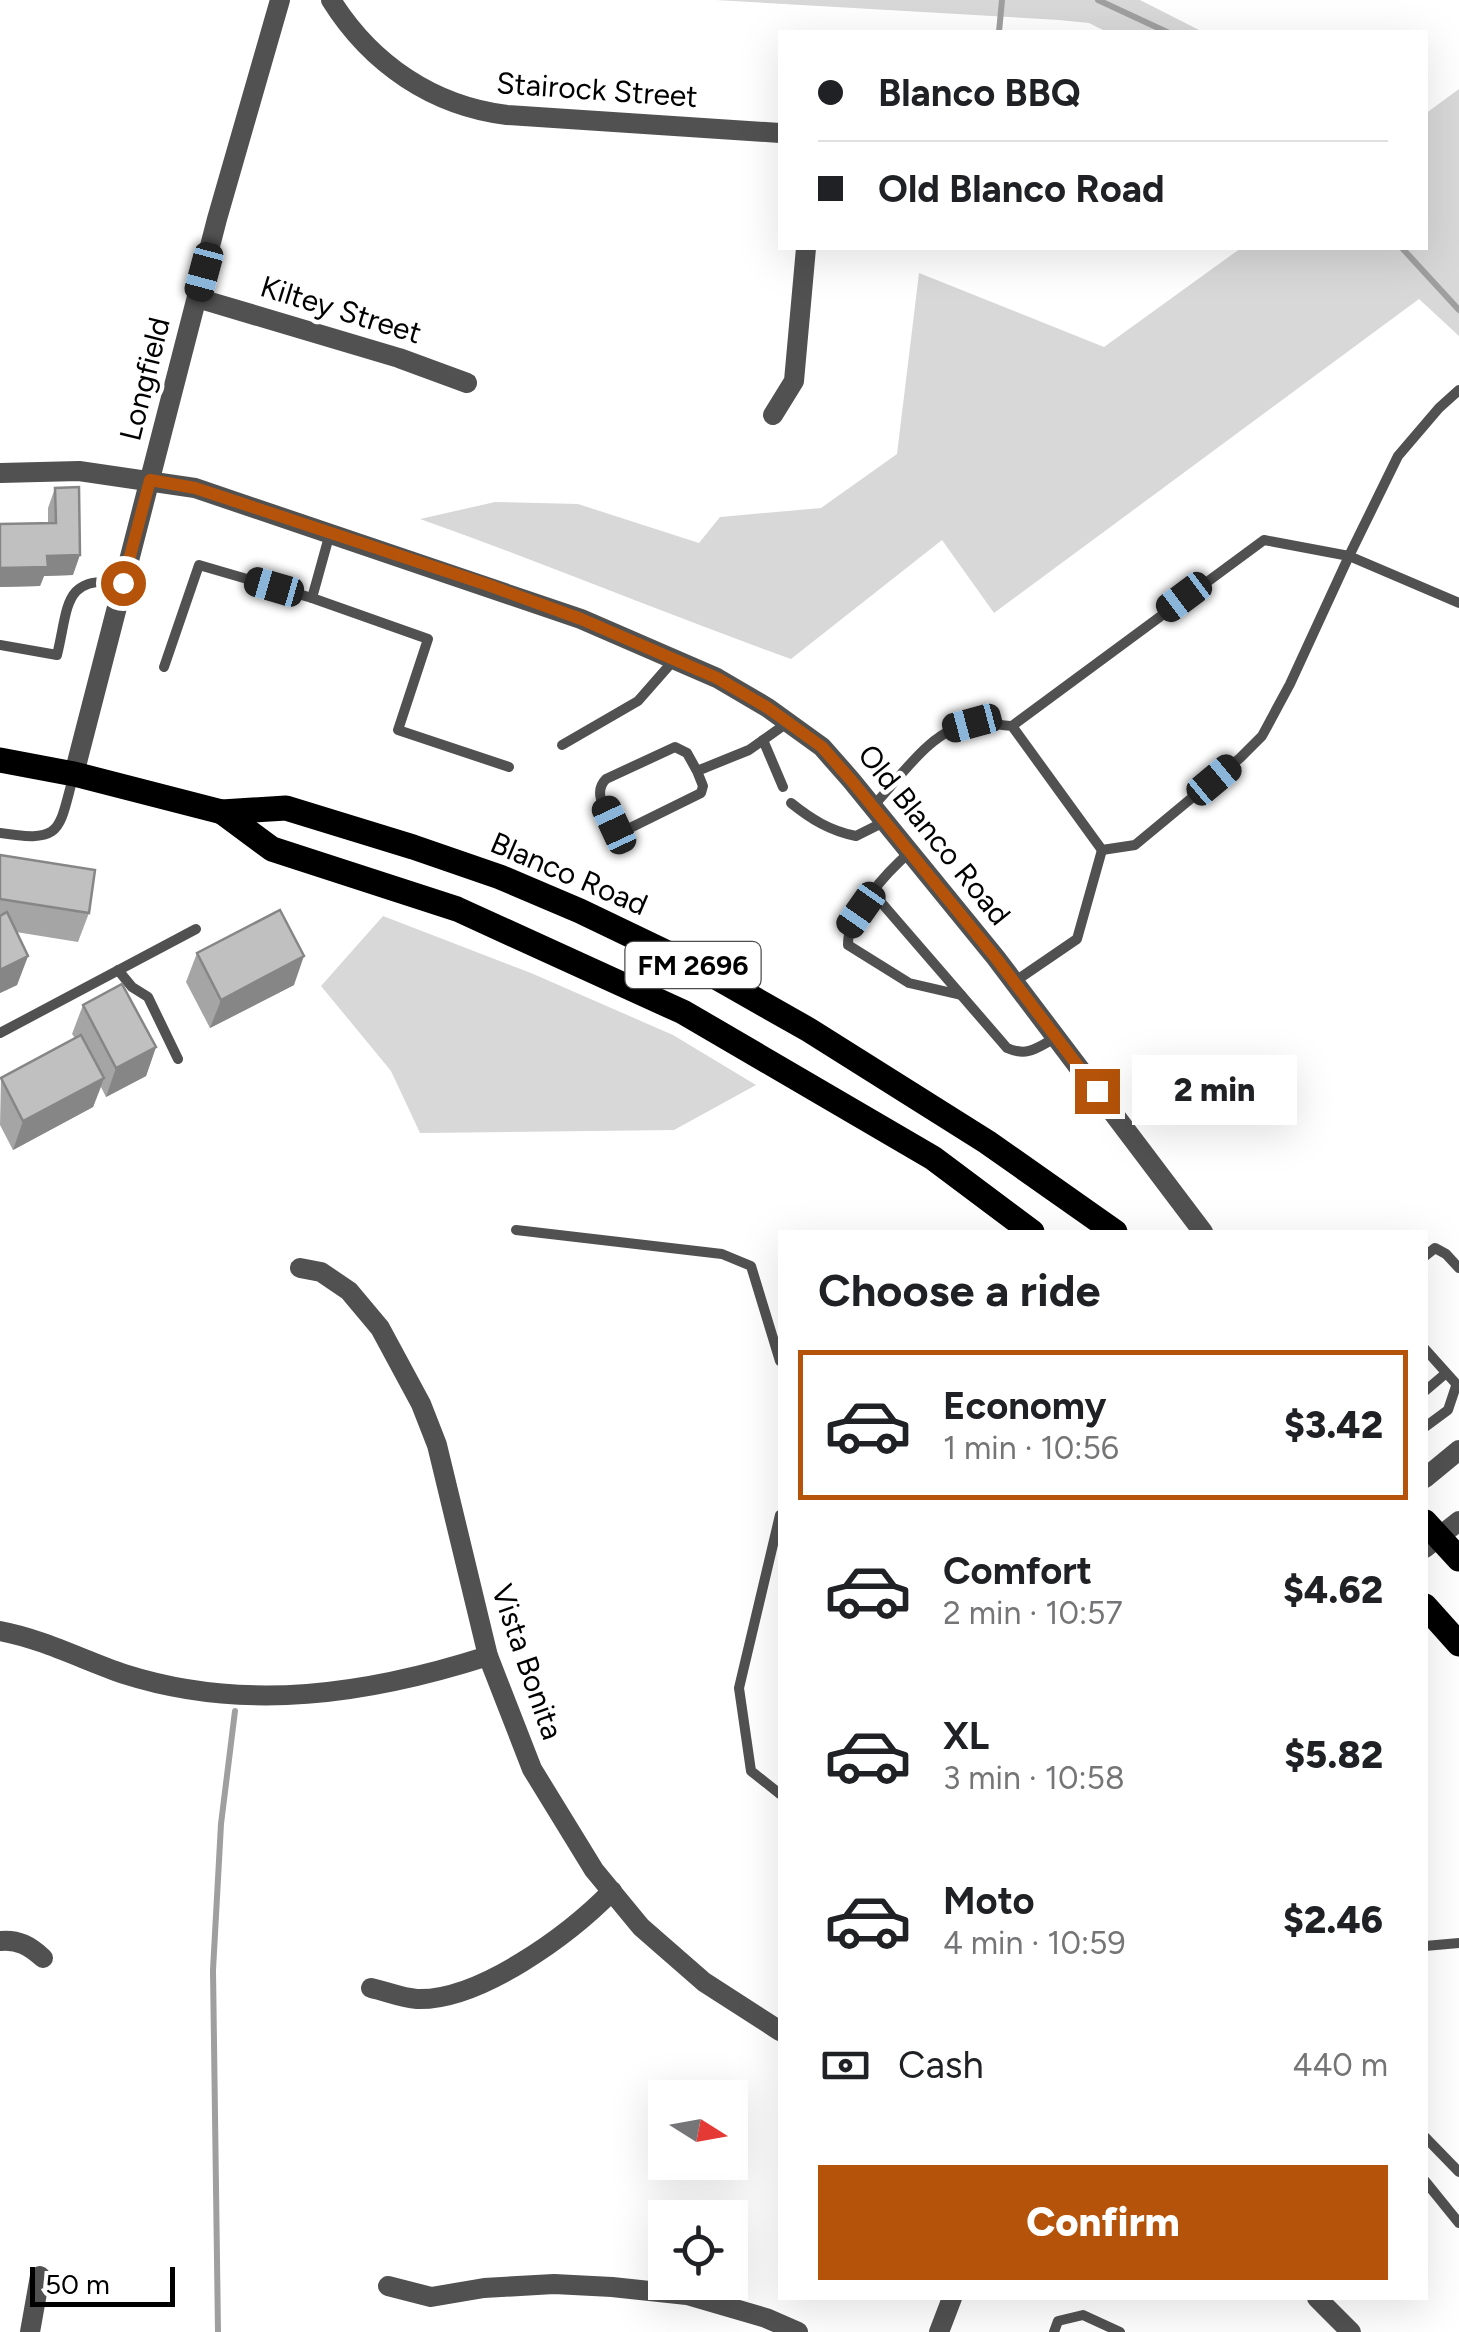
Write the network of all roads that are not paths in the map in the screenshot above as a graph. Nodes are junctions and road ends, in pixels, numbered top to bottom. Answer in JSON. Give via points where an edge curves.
{"nodes":[{"id":1,"x":280,"y":0,"type":"edge"},
{"id":2,"x":331,"y":0,"type":"edge"},
{"id":3,"x":778,"y":133,"type":"edge"},
{"id":4,"x":806,"y":250,"type":"edge"},
{"id":5,"x":197,"y":298,"type":"junction"},
{"id":6,"x":467,"y":383,"type":"dead end"},
{"id":7,"x":1459,"y":390,"type":"edge"},
{"id":8,"x":773,"y":415,"type":"dead end"},
{"id":9,"x":0,"y":474,"type":"edge"},
{"id":10,"x":150,"y":480,"type":"junction"},
{"id":11,"x":330,"y":532,"type":"junction"},
{"id":12,"x":1349,"y":556,"type":"junction"},
{"id":13,"x":123,"y":583,"type":"junction"},
{"id":14,"x":312,"y":598,"type":"junction"},
{"id":15,"x":1459,"y":603,"type":"edge"},
{"id":16,"x":0,"y":645,"type":"edge"},
{"id":17,"x":674,"y":659,"type":"junction"},
{"id":18,"x":164,"y":667,"type":"dead end"},
{"id":19,"x":788,"y":722,"type":"junction"},
{"id":20,"x":1012,"y":726,"type":"junction"},
{"id":21,"x":763,"y":740,"type":"junction"},
{"id":22,"x":562,"y":745,"type":"dead end"},
{"id":23,"x":0,"y":760,"type":"edge"},
{"id":24,"x":509,"y":767,"type":"dead end"},
{"id":25,"x":698,"y":771,"type":"junction"},
{"id":26,"x":74,"y":774,"type":"junction"},
{"id":27,"x":783,"y":788,"type":"dead end"},
{"id":28,"x":791,"y":803,"type":"dead end"},
{"id":29,"x":222,"y":812,"type":"junction"},
{"id":30,"x":879,"y":814,"type":"junction"},
{"id":31,"x":0,"y":833,"type":"edge"},
{"id":32,"x":1102,"y":850,"type":"junction"},
{"id":33,"x":910,"y":852,"type":"junction"},
{"id":34,"x":873,"y":893,"type":"junction"},
{"id":35,"x":196,"y":930,"type":"dead end"},
{"id":36,"x":118,"y":970,"type":"junction"},
{"id":37,"x":1014,"y":982,"type":"junction"},
{"id":38,"x":962,"y":995,"type":"junction"},
{"id":39,"x":0,"y":1033,"type":"edge"},
{"id":40,"x":1056,"y":1037,"type":"junction"},
{"id":41,"x":178,"y":1059,"type":"dead end"},
{"id":42,"x":516,"y":1230,"type":"dead end"},
{"id":43,"x":1029,"y":1230,"type":"edge"},
{"id":44,"x":1113,"y":1230,"type":"edge"},
{"id":45,"x":1201,"y":1230,"type":"edge"},
{"id":46,"x":1428,"y":1254,"type":"edge"},
{"id":47,"x":300,"y":1268,"type":"dead end"},
{"id":48,"x":1459,"y":1268,"type":"edge"},
{"id":49,"x":778,"y":1354,"type":"edge"},
{"id":50,"x":1428,"y":1355,"type":"edge"},
{"id":51,"x":1445,"y":1374,"type":"junction"},
{"id":52,"x":1457,"y":1386,"type":"edge"},
{"id":53,"x":1428,"y":1388,"type":"edge"},
{"id":54,"x":1428,"y":1426,"type":"edge"},
{"id":55,"x":1459,"y":1450,"type":"edge"},
{"id":56,"x":1428,"y":1476,"type":"edge"},
{"id":57,"x":778,"y":1524,"type":"edge"},
{"id":58,"x":1437,"y":1532,"type":"edge"},
{"id":59,"x":1459,"y":1559,"type":"edge"},
{"id":60,"x":1428,"y":1609,"type":"edge"},
{"id":61,"x":0,"y":1632,"type":"edge"},
{"id":62,"x":1459,"y":1644,"type":"edge"},
{"id":63,"x":488,"y":1656,"type":"junction"},
{"id":64,"x":778,"y":1792,"type":"edge"},
{"id":65,"x":612,"y":1891,"type":"junction"},
{"id":66,"x":0,"y":1941,"type":"edge"},
{"id":67,"x":1459,"y":1943,"type":"edge"},
{"id":68,"x":1428,"y":1946,"type":"edge"},
{"id":69,"x":43,"y":1958,"type":"dead end"},
{"id":70,"x":371,"y":1988,"type":"dead end"},
{"id":71,"x":778,"y":2031,"type":"edge"},
{"id":72,"x":1428,"y":2140,"type":"edge"},
{"id":73,"x":1459,"y":2172,"type":"edge"},
{"id":74,"x":1428,"y":2184,"type":"edge"},
{"id":75,"x":1459,"y":2223,"type":"edge"},
{"id":76,"x":40,"y":2276,"type":"dead end"},
{"id":77,"x":388,"y":2286,"type":"dead end"},
{"id":78,"x":951,"y":2300,"type":"edge"},
{"id":79,"x":1319,"y":2300,"type":"edge"},
{"id":80,"x":30,"y":2332,"type":"edge"},
{"id":81,"x":798,"y":2332,"type":"edge"},
{"id":82,"x":940,"y":2332,"type":"edge"},
{"id":83,"x":1054,"y":2332,"type":"edge"},
{"id":84,"x":1120,"y":2332,"type":"edge"},
{"id":85,"x":1350,"y":2332,"type":"edge"}],
"edges":[{"from":1,"to":5,"type":"street","name":"Longfield"},
{"from":2,"to":3,"type":"street","name":"Stairock Street","via":[[391,68],[465,108]]},
{"from":4,"to":8,"type":"street","via":[[794,381]]},
{"from":5,"to":6,"type":"street","name":"Kiltey Street"},
{"from":5,"to":10,"type":"street","name":"Longfield"},
{"from":7,"to":12,"type":"lane","via":[[1398,456]]},
{"from":9,"to":10,"type":"street","name":"Old Blanco Road","via":[[79,471]]},
{"from":10,"to":11,"type":"street","name":"Old Blanco Road"},
{"from":10,"to":13,"type":"street","name":"Longfield"},
{"from":11,"to":14,"type":"lane"},
{"from":11,"to":17,"type":"street","name":"Old Blanco Road","via":[[562,612]]},
{"from":12,"to":15,"type":"lane"},
{"from":12,"to":20,"type":"lane","via":[[1264,540]]},
{"from":12,"to":32,"type":"lane","via":[[1262,736],[1136,845]]},
{"from":13,"to":16,"type":"lane","via":[[84,582],[72,595],[56,655]]},
{"from":13,"to":26,"type":"street","name":"Longfield"},
{"from":14,"to":18,"type":"lane","via":[[199,565]]},
{"from":14,"to":24,"type":"lane","via":[[428,639],[398,730]]},
{"from":17,"to":19,"type":"street","name":"Old Blanco Road"},
{"from":17,"to":22,"type":"lane","via":[[638,702]]},
{"from":19,"to":21,"type":"lane"},
{"from":19,"to":30,"type":"street","name":"Old Blanco Road","via":[[822,747]]},
{"from":20,"to":30,"type":"lane","via":[[972,723],[948,730]]},
{"from":20,"to":32,"type":"lane"},
{"from":21,"to":25,"type":"lane"},
{"from":21,"to":27,"type":"lane"},
{"from":23,"to":26,"type":"main road","name":"Blanco Road","number":"FM 2696"},
{"from":25,"to":25,"type":"lane","via":[[702,793],[628,829],[614,825],[598,793],[606,779],[676,747]]},
{"from":26,"to":29,"type":"main road","name":"Blanco Road","number":"FM 2696"},
{"from":26,"to":31,"type":"lane","via":[[60,825],[49,836]]},
{"from":28,"to":30,"type":"lane","via":[[811,820],[856,836]]},
{"from":29,"to":43,"type":"main road","name":"Blanco Road","number":"FM 2696","via":[[272,848],[457,910],[683,1012],[933,1158]]},
{"from":29,"to":44,"type":"main road","name":"Blanco Road","number":"FM 2696","via":[[286,808],[580,910],[810,1030]]},
{"from":30,"to":33,"type":"street","name":"Old Blanco Road"},
{"from":32,"to":37,"type":"lane","via":[[1077,938]]},
{"from":33,"to":34,"type":"lane"},
{"from":33,"to":37,"type":"street","name":"Old Blanco Road"},
{"from":34,"to":38,"type":"lane"},
{"from":34,"to":38,"type":"lane","via":[[849,928],[848,945],[908,983]]},
{"from":35,"to":36,"type":"lane"},
{"from":36,"to":39,"type":"lane"},
{"from":36,"to":41,"type":"lane","via":[[148,996]]},
{"from":37,"to":40,"type":"street","name":"Old Blanco Road"},
{"from":38,"to":40,"type":"lane","via":[[1018,1053]]},
{"from":40,"to":45,"type":"street","name":"Old Blanco Road"},
{"from":42,"to":49,"type":"lane","via":[[722,1254],[751,1266]]},
{"from":46,"to":48,"type":"lane","via":[[1435,1248]]},
{"from":47,"to":63,"type":"street","name":"Vista Bonita","via":[[322,1272],[349,1291],[380,1328],[421,1404]]},
{"from":50,"to":51,"type":"lane"},
{"from":51,"to":52,"type":"lane"},
{"from":51,"to":53,"type":"lane"},
{"from":52,"to":54,"type":"lane","via":[[1448,1410]]},
{"from":55,"to":56,"type":"street"},
{"from":57,"to":64,"type":"lane","via":[[740,1688],[751,1771]]},
{"from":58,"to":59,"type":"main road"},
{"from":60,"to":62,"type":"main road"},
{"from":61,"to":63,"type":"street","via":[[144,1679],[259,1696],[388,1685]]},
{"from":63,"to":65,"type":"street","name":"Vista Bonita","via":[[532,1769]]},
{"from":65,"to":70,"type":"street","via":[[552,1944],[485,1980],[417,1999]]},
{"from":65,"to":71,"type":"street","name":"Vista Bonita","via":[[641,1927],[704,1982]]},
{"from":66,"to":69,"type":"street","via":[[31,1946]]},
{"from":67,"to":68,"type":"lane"},
{"from":72,"to":73,"type":"lane"},
{"from":74,"to":75,"type":"lane"},
{"from":76,"to":80,"type":"street"},
{"from":77,"to":81,"type":"street","via":[[432,2296],[537,2285],[612,2286],[687,2295]]},
{"from":78,"to":82,"type":"street"},
{"from":79,"to":85,"type":"street"},
{"from":83,"to":84,"type":"lane","via":[[1058,2320],[1083,2315]]}]}
